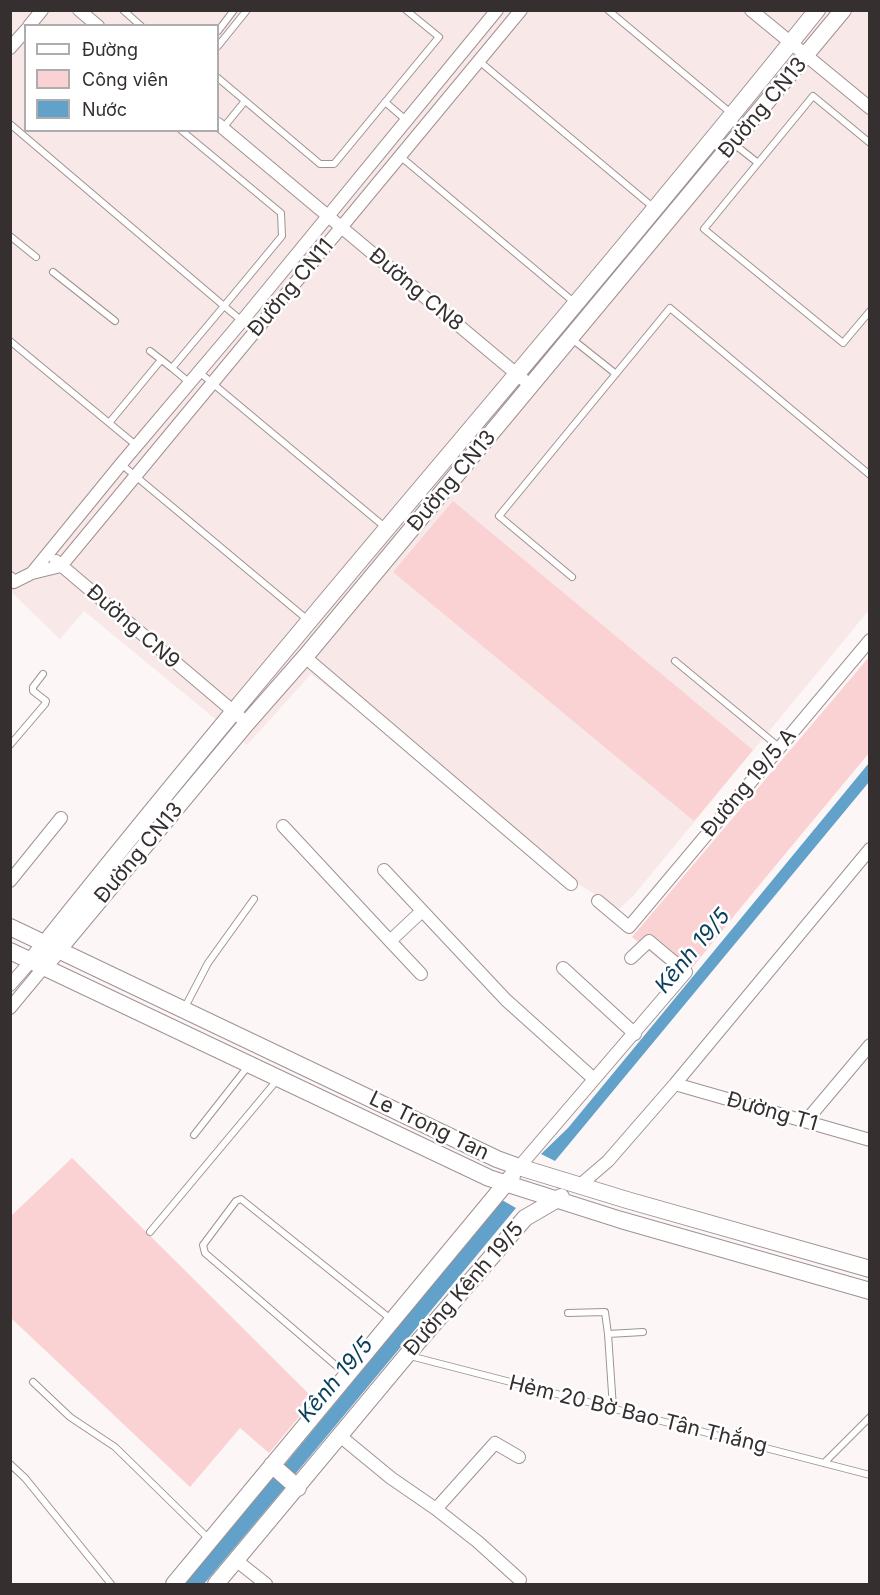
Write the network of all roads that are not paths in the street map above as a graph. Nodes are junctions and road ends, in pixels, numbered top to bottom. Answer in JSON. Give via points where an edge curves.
{"nodes":[{"id":1,"x":42,"y":10,"type":"edge"},
{"id":2,"x":123,"y":10,"type":"edge"},
{"id":3,"x":234,"y":10,"type":"edge"},
{"id":4,"x":247,"y":10,"type":"edge"},
{"id":5,"x":406,"y":10,"type":"edge"},
{"id":6,"x":497,"y":10,"type":"edge"},
{"id":7,"x":521,"y":10,"type":"edge"},
{"id":8,"x":608,"y":10,"type":"edge"},
{"id":9,"x":751,"y":10,"type":"edge"},
{"id":10,"x":818,"y":10,"type":"edge"},
{"id":11,"x":843,"y":10,"type":"edge"},
{"id":12,"x":31,"y":24,"type":"edge"},
{"id":13,"x":139,"y":24,"type":"edge"},
{"id":14,"x":219,"y":30,"type":"edge"},
{"id":15,"x":24,"y":32,"type":"edge"},
{"id":16,"x":791,"y":44,"type":"junction"},
{"id":17,"x":219,"y":45,"type":"edge"},
{"id":18,"x":10,"y":48,"type":"edge"},
{"id":19,"x":806,"y":56,"type":"junction"},
{"id":20,"x":480,"y":61,"type":"junction"},
{"id":21,"x":219,"y":79,"type":"edge"},
{"id":22,"x":245,"y":102,"type":"junction"},
{"id":23,"x":385,"y":102,"type":"junction"},
{"id":24,"x":870,"y":108,"type":"edge"},
{"id":25,"x":733,"y":114,"type":"junction"},
{"id":26,"x":406,"y":120,"type":"junction"},
{"id":27,"x":10,"y":124,"type":"edge"},
{"id":28,"x":220,"y":126,"type":"edge"},
{"id":29,"x":189,"y":133,"type":"edge"},
{"id":30,"x":870,"y":143,"type":"edge"},
{"id":31,"x":734,"y":144,"type":"junction"},
{"id":32,"x":400,"y":157,"type":"junction"},
{"id":33,"x":758,"y":163,"type":"junction"},
{"id":34,"x":654,"y":209,"type":"junction"},
{"id":35,"x":327,"y":216,"type":"junction"},
{"id":36,"x":341,"y":227,"type":"junction"},
{"id":37,"x":10,"y":236,"type":"edge"},
{"id":38,"x":36,"y":257,"type":"dead end"},
{"id":39,"x":53,"y":272,"type":"dead end"},
{"id":40,"x":575,"y":303,"type":"junction"},
{"id":41,"x":224,"y":306,"type":"junction"},
{"id":42,"x":870,"y":311,"type":"edge"},
{"id":43,"x":114,"y":321,"type":"dead end"},
{"id":44,"x":242,"y":321,"type":"junction"},
{"id":45,"x":571,"y":338,"type":"junction"},
{"id":46,"x":10,"y":341,"type":"edge"},
{"id":47,"x":150,"y":351,"type":"dead end"},
{"id":48,"x":161,"y":360,"type":"junction"},
{"id":49,"x":172,"y":368,"type":"junction"},
{"id":50,"x":200,"y":372,"type":"junction"},
{"id":51,"x":515,"y":374,"type":"junction"},
{"id":52,"x":616,"y":374,"type":"junction"},
{"id":53,"x":212,"y":382,"type":"junction"},
{"id":54,"x":190,"y":383,"type":"junction"},
{"id":55,"x":531,"y":386,"type":"junction"},
{"id":56,"x":109,"y":423,"type":"junction"},
{"id":57,"x":137,"y":446,"type":"junction"},
{"id":58,"x":121,"y":464,"type":"junction"},
{"id":59,"x":135,"y":475,"type":"junction"},
{"id":60,"x":870,"y":475,"type":"edge"},
{"id":61,"x":386,"y":528,"type":"junction"},
{"id":62,"x":48,"y":555,"type":"junction"},
{"id":63,"x":61,"y":566,"type":"junction"},
{"id":64,"x":32,"y":573,"type":"junction"},
{"id":65,"x":572,"y":577,"type":"dead end"},
{"id":66,"x":10,"y":578,"type":"edge"},
{"id":67,"x":310,"y":621,"type":"junction"},
{"id":68,"x":325,"y":633,"type":"junction"},
{"id":69,"x":870,"y":640,"type":"edge"},
{"id":70,"x":305,"y":657,"type":"junction"},
{"id":71,"x":675,"y":661,"type":"dead end"},
{"id":72,"x":43,"y":674,"type":"dead end"},
{"id":73,"x":233,"y":713,"type":"junction"},
{"id":74,"x":247,"y":723,"type":"junction"},
{"id":75,"x":10,"y":745,"type":"edge"},
{"id":76,"x":779,"y":747,"type":"junction"},
{"id":77,"x":202,"y":764,"type":"junction"},
{"id":78,"x":61,"y":818,"type":"dead end"},
{"id":79,"x":283,"y":826,"type":"dead end"},
{"id":80,"x":870,"y":849,"type":"edge"},
{"id":81,"x":384,"y":870,"type":"dead end"},
{"id":82,"x":10,"y":881,"type":"edge"},
{"id":83,"x":571,"y":885,"type":"dead end"},
{"id":84,"x":254,"y":899,"type":"dead end"},
{"id":85,"x":598,"y":901,"type":"dead end"},
{"id":86,"x":422,"y":911,"type":"junction"},
{"id":87,"x":10,"y":927,"type":"edge"},
{"id":88,"x":390,"y":941,"type":"junction"},
{"id":89,"x":51,"y":947,"type":"junction"},
{"id":90,"x":10,"y":951,"type":"edge"},
{"id":91,"x":631,"y":958,"type":"dead end"},
{"id":92,"x":38,"y":964,"type":"junction"},
{"id":93,"x":563,"y":968,"type":"dead end"},
{"id":94,"x":421,"y":974,"type":"dead end"},
{"id":95,"x":10,"y":985,"type":"edge"},
{"id":96,"x":10,"y":1008,"type":"edge"},
{"id":97,"x":184,"y":1010,"type":"junction"},
{"id":98,"x":634,"y":1034,"type":"junction"},
{"id":99,"x":870,"y":1044,"type":"edge"},
{"id":100,"x":249,"y":1064,"type":"junction"},
{"id":101,"x":278,"y":1079,"type":"junction"},
{"id":102,"x":594,"y":1079,"type":"junction"},
{"id":103,"x":675,"y":1084,"type":"junction"},
{"id":104,"x":806,"y":1121,"type":"junction"},
{"id":105,"x":194,"y":1135,"type":"dead end"},
{"id":106,"x":870,"y":1140,"type":"edge"},
{"id":107,"x":519,"y":1167,"type":"junction"},
{"id":108,"x":505,"y":1184,"type":"junction"},
{"id":109,"x":580,"y":1185,"type":"junction"},
{"id":110,"x":556,"y":1200,"type":"junction"},
{"id":111,"x":150,"y":1232,"type":"dead end"},
{"id":112,"x":870,"y":1269,"type":"edge"},
{"id":113,"x":870,"y":1291,"type":"edge"},
{"id":114,"x":568,"y":1313,"type":"dead end"},
{"id":115,"x":392,"y":1320,"type":"junction"},
{"id":116,"x":643,"y":1332,"type":"dead end"},
{"id":117,"x":608,"y":1334,"type":"junction"},
{"id":118,"x":406,"y":1356,"type":"junction"},
{"id":119,"x":347,"y":1376,"type":"junction"},
{"id":120,"x":33,"y":1382,"type":"dead end"},
{"id":121,"x":613,"y":1408,"type":"junction"},
{"id":122,"x":870,"y":1417,"type":"edge"},
{"id":123,"x":340,"y":1436,"type":"junction"},
{"id":124,"x":519,"y":1457,"type":"dead end"},
{"id":125,"x":824,"y":1463,"type":"junction"},
{"id":126,"x":10,"y":1464,"type":"edge"},
{"id":127,"x":870,"y":1475,"type":"edge"},
{"id":128,"x":285,"y":1476,"type":"junction"},
{"id":129,"x":436,"y":1509,"type":"junction"},
{"id":130,"x":210,"y":1541,"type":"junction"},
{"id":131,"x":237,"y":1561,"type":"junction"},
{"id":132,"x":520,"y":1580,"type":"dead end"},
{"id":133,"x":111,"y":1584,"type":"edge"},
{"id":134,"x":174,"y":1584,"type":"edge"},
{"id":135,"x":216,"y":1584,"type":"edge"},
{"id":136,"x":266,"y":1584,"type":"edge"}],
"edges":[{"from":1,"to":12,"type":"street"},
{"from":2,"to":13,"type":"lane"},
{"from":3,"to":14,"type":"lane"},
{"from":4,"to":17,"type":"lane"},
{"from":5,"to":23,"type":"lane","via":[[439,37]]},
{"from":6,"to":26,"type":"street","name":"Đường CN11"},
{"from":7,"to":20,"type":"street","name":"Đường CN11"},
{"from":8,"to":25,"type":"lane"},
{"from":9,"to":16,"type":"street"},
{"from":10,"to":16,"type":"street","name":"Đường CN13"},
{"from":11,"to":19,"type":"street","name":"Đường CN13"},
{"from":15,"to":18,"type":"street"},
{"from":16,"to":19,"type":"street"},
{"from":16,"to":25,"type":"street","name":"Đường CN13"},
{"from":19,"to":24,"type":"street"},
{"from":19,"to":31,"type":"street","name":"Đường CN13"},
{"from":20,"to":32,"type":"street","name":"Đường CN11"},
{"from":20,"to":34,"type":"lane"},
{"from":21,"to":22,"type":"lane"},
{"from":22,"to":23,"type":"lane","via":[[320,164],[334,164]]},
{"from":22,"to":28,"type":"lane"},
{"from":23,"to":26,"type":"lane"},
{"from":25,"to":34,"type":"street","name":"Đường CN13"},
{"from":26,"to":35,"type":"street","name":"Đường CN11"},
{"from":27,"to":41,"type":"lane"},
{"from":28,"to":35,"type":"street","name":"Đường CN8"},
{"from":29,"to":41,"type":"lane","via":[[281,213],[282,236]]},
{"from":30,"to":33,"type":"lane","via":[[813,96]]},
{"from":31,"to":33,"type":"lane"},
{"from":31,"to":45,"type":"street","name":"Đường CN13"},
{"from":32,"to":36,"type":"street","name":"Đường CN11"},
{"from":32,"to":40,"type":"lane"},
{"from":33,"to":42,"type":"lane","via":[[704,229],[843,343]]},
{"from":34,"to":40,"type":"street","name":"Đường CN13"},
{"from":35,"to":36,"type":"street","name":"Đường CN8"},
{"from":35,"to":44,"type":"street","name":"Đường CN11"},
{"from":36,"to":51,"type":"street","name":"Đường CN8"},
{"from":36,"to":53,"type":"street","name":"Đường CN11"},
{"from":37,"to":38,"type":"lane"},
{"from":39,"to":43,"type":"lane"},
{"from":40,"to":51,"type":"street","name":"Đường CN13"},
{"from":41,"to":44,"type":"lane"},
{"from":41,"to":49,"type":"lane"},
{"from":44,"to":50,"type":"street","name":"Đường CN11"},
{"from":45,"to":52,"type":"lane"},
{"from":45,"to":55,"type":"street","name":"Đường CN13"},
{"from":46,"to":56,"type":"lane"},
{"from":47,"to":48,"type":"lane"},
{"from":48,"to":49,"type":"lane"},
{"from":48,"to":56,"type":"lane"},
{"from":49,"to":54,"type":"lane"},
{"from":50,"to":53,"type":"lane"},
{"from":50,"to":54,"type":"street","name":"Đường CN11"},
{"from":51,"to":55,"type":"street","name":"Đường CN8"},
{"from":51,"to":61,"type":"street","name":"Đường CN13"},
{"from":52,"to":60,"type":"lane","via":[[670,308]]},
{"from":52,"to":65,"type":"lane","via":[[499,516]]},
{"from":53,"to":59,"type":"street","name":"Đường CN11"},
{"from":53,"to":61,"type":"lane"},
{"from":54,"to":57,"type":"street","name":"Đường CN11"},
{"from":55,"to":68,"type":"street","name":"Đường CN13"},
{"from":56,"to":57,"type":"lane"},
{"from":57,"to":58,"type":"street","name":"Đường CN11"},
{"from":58,"to":59,"type":"lane"},
{"from":58,"to":62,"type":"street","name":"Đường CN11"},
{"from":59,"to":63,"type":"street","name":"Đường CN11"},
{"from":59,"to":67,"type":"lane"},
{"from":61,"to":67,"type":"street","name":"Đường CN13"},
{"from":62,"to":63,"type":"street","name":"Đường CN9"},
{"from":62,"to":64,"type":"street","name":"Đường CN11"},
{"from":63,"to":64,"type":"street"},
{"from":63,"to":73,"type":"street","name":"Đường CN9"},
{"from":64,"to":66,"type":"street","via":[[14,582]]},
{"from":67,"to":68,"type":"street"},
{"from":67,"to":73,"type":"street","name":"Đường CN13"},
{"from":68,"to":70,"type":"street","name":"Đường CN13"},
{"from":69,"to":76,"type":"street","name":"Đường 19/5 A"},
{"from":70,"to":74,"type":"street","name":"Đường CN13"},
{"from":70,"to":83,"type":"street"},
{"from":71,"to":76,"type":"lane"},
{"from":72,"to":75,"type":"lane","via":[[33,691],[46,702]]},
{"from":73,"to":74,"type":"street","name":"Đường CN9"},
{"from":73,"to":77,"type":"street","name":"Đường CN13"},
{"from":74,"to":77,"type":"street","name":"Đường CN13"},
{"from":76,"to":85,"type":"street","name":"Đường 19/5 A","via":[[629,927]]},
{"from":77,"to":89,"type":"street","name":"Đường CN13"},
{"from":78,"to":82,"type":"street"},
{"from":79,"to":88,"type":"street"},
{"from":80,"to":103,"type":"street","name":"Đường Kênh 19/5"},
{"from":81,"to":86,"type":"street"},
{"from":84,"to":97,"type":"lane","via":[[208,963]]},
{"from":86,"to":88,"type":"street"},
{"from":86,"to":102,"type":"street","via":[[506,1000]]},
{"from":87,"to":89,"type":"street","name":"Le Trong Tan"},
{"from":88,"to":94,"type":"street"},
{"from":89,"to":92,"type":"street","name":"Đường CN13"},
{"from":89,"to":97,"type":"street","name":"Le Trong Tan"},
{"from":90,"to":92,"type":"street","name":"Le Trong Tan"},
{"from":91,"to":98,"type":"street","via":[[650,941],[686,972]]},
{"from":92,"to":95,"type":"street"},
{"from":92,"to":96,"type":"street"},
{"from":92,"to":100,"type":"street","name":"Le Trong Tan"},
{"from":93,"to":98,"type":"street"},
{"from":97,"to":107,"type":"street","name":"Le Trong Tan"},
{"from":98,"to":102,"type":"street"},
{"from":99,"to":104,"type":"street"},
{"from":100,"to":101,"type":"street","name":"Le Trong Tan"},
{"from":100,"to":105,"type":"lane"},
{"from":101,"to":108,"type":"street","name":"Le Trong Tan"},
{"from":101,"to":111,"type":"lane"},
{"from":102,"to":107,"type":"street"},
{"from":103,"to":104,"type":"street","name":"Đường T1"},
{"from":103,"to":109,"type":"street","name":"Đường Kênh 19/5","via":[[608,1161]]},
{"from":104,"to":106,"type":"street","name":"Đường T1"},
{"from":107,"to":108,"type":"street","name":"Đường Kênh 19/5"},
{"from":107,"to":109,"type":"street","name":"Le Trong Tan"},
{"from":108,"to":110,"type":"street","name":"Le Trong Tan"},
{"from":108,"to":115,"type":"street","name":"Đường Kênh 19/5"},
{"from":109,"to":110,"type":"street","name":"Đường Kênh 19/5"},
{"from":109,"to":112,"type":"street","name":"Le Trong Tan"},
{"from":110,"to":113,"type":"street","name":"Le Trong Tan"},
{"from":110,"to":118,"type":"street","name":"Đường Kênh 19/5","via":[[525,1218]]},
{"from":114,"to":117,"type":"lane","via":[[605,1311]]},
{"from":115,"to":119,"type":"street","name":"Đường Kênh 19/5"},
{"from":115,"to":119,"type":"lane","via":[[241,1199],[236,1201],[203,1245],[206,1253]]},
{"from":116,"to":117,"type":"lane"},
{"from":117,"to":121,"type":"lane"},
{"from":118,"to":121,"type":"lane","name":"Hẻm 20 Bờ Bao Tân Thắng"},
{"from":118,"to":123,"type":"street","name":"Đường Kênh 19/5"},
{"from":119,"to":128,"type":"street","name":"Đường Kênh 19/5"},
{"from":120,"to":130,"type":"lane","via":[[70,1417],[115,1447]]},
{"from":121,"to":125,"type":"lane","name":"Hẻm 20 Bờ Bao Tân Thắng"},
{"from":122,"to":125,"type":"lane"},
{"from":123,"to":128,"type":"street","name":"Đường Kênh 19/5"},
{"from":123,"to":129,"type":"street"},
{"from":124,"to":129,"type":"street","via":[[495,1443]]},
{"from":125,"to":127,"type":"lane","name":"Hẻm 20 Bờ Bao Tân Thắng"},
{"from":126,"to":133,"type":"lane"},
{"from":128,"to":130,"type":"street","name":"Đường Kênh 19/5"},
{"from":128,"to":131,"type":"street","name":"Đường Kênh 19/5"},
{"from":129,"to":132,"type":"street"},
{"from":130,"to":134,"type":"street","name":"Đường Kênh 19/5"},
{"from":131,"to":135,"type":"street","name":"Đường Kênh 19/5"},
{"from":131,"to":136,"type":"street"}]}
